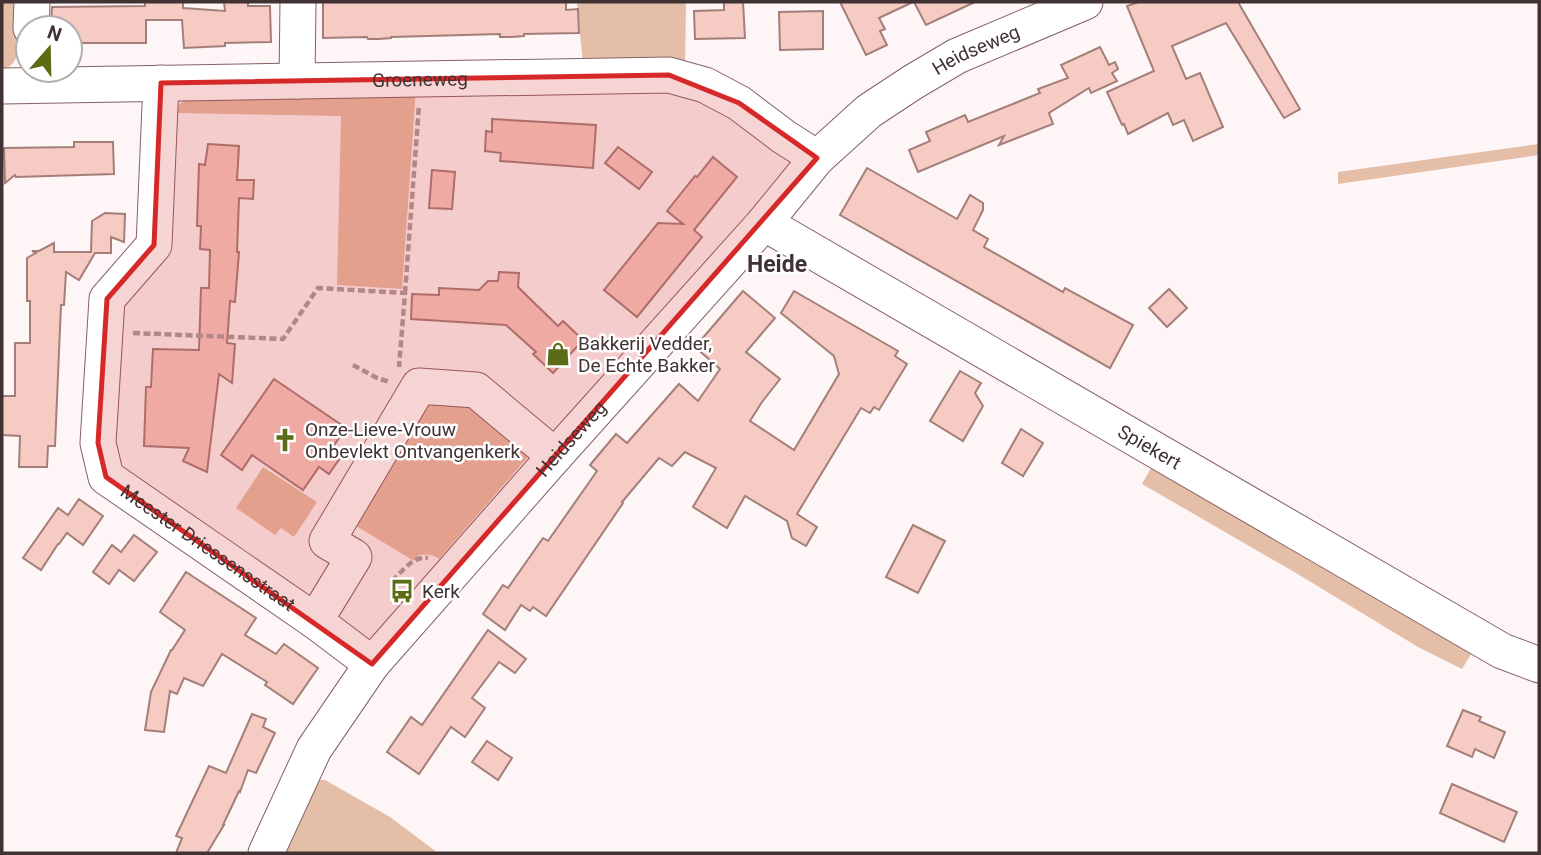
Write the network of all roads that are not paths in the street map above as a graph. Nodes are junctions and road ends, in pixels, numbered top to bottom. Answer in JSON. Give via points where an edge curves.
{"nodes":[{"id":1,"x":298,"y":2,"type":"edge"},
{"id":2,"x":1085,"y":2,"type":"edge"},
{"id":3,"x":84,"y":81,"type":"edge"},
{"id":4,"x":297,"y":81,"type":"junction"},
{"id":5,"x":161,"y":83,"type":"junction"},
{"id":6,"x":817,"y":158,"type":"junction"},
{"id":7,"x":764,"y":223,"type":"junction"},
{"id":8,"x":555,"y":456,"type":"junction"},
{"id":9,"x":315,"y":621,"type":"junction"},
{"id":10,"x":373,"y":664,"type":"junction"},
{"id":11,"x":1539,"y":665,"type":"edge"},
{"id":12,"x":266,"y":853,"type":"edge"}],
"edges":[{"from":1,"to":4,"type":"street"},
{"from":2,"to":6,"type":"street","name":"Heidseweg","via":[[957,56],[924,75],[869,111]]},
{"from":3,"to":5,"type":"street","name":"Groeneweg"},
{"from":4,"to":5,"type":"street","name":"Groeneweg"},
{"from":4,"to":6,"type":"street","name":"Groeneweg","via":[[669,75],[705,85],[739,103]]},
{"from":5,"to":9,"type":"street","name":"Meester Driessensstraat","via":[[154,244],[107,299],[98,443],[106,477]]},
{"from":6,"to":7,"type":"street","name":"Heidseweg"},
{"from":7,"to":8,"type":"street","name":"Heidseweg"},
{"from":7,"to":11,"type":"street","name":"Spiekert","via":[[1502,651]]},
{"from":8,"to":9,"type":"street","via":[[476,390],[406,388],[327,541],[354,557]]},
{"from":8,"to":10,"type":"street","name":"Heidseweg"},
{"from":9,"to":10,"type":"street","name":"Meester Driessensstraat"},
{"from":10,"to":12,"type":"street","name":"Heidseweg","via":[[314,749]]}]}
